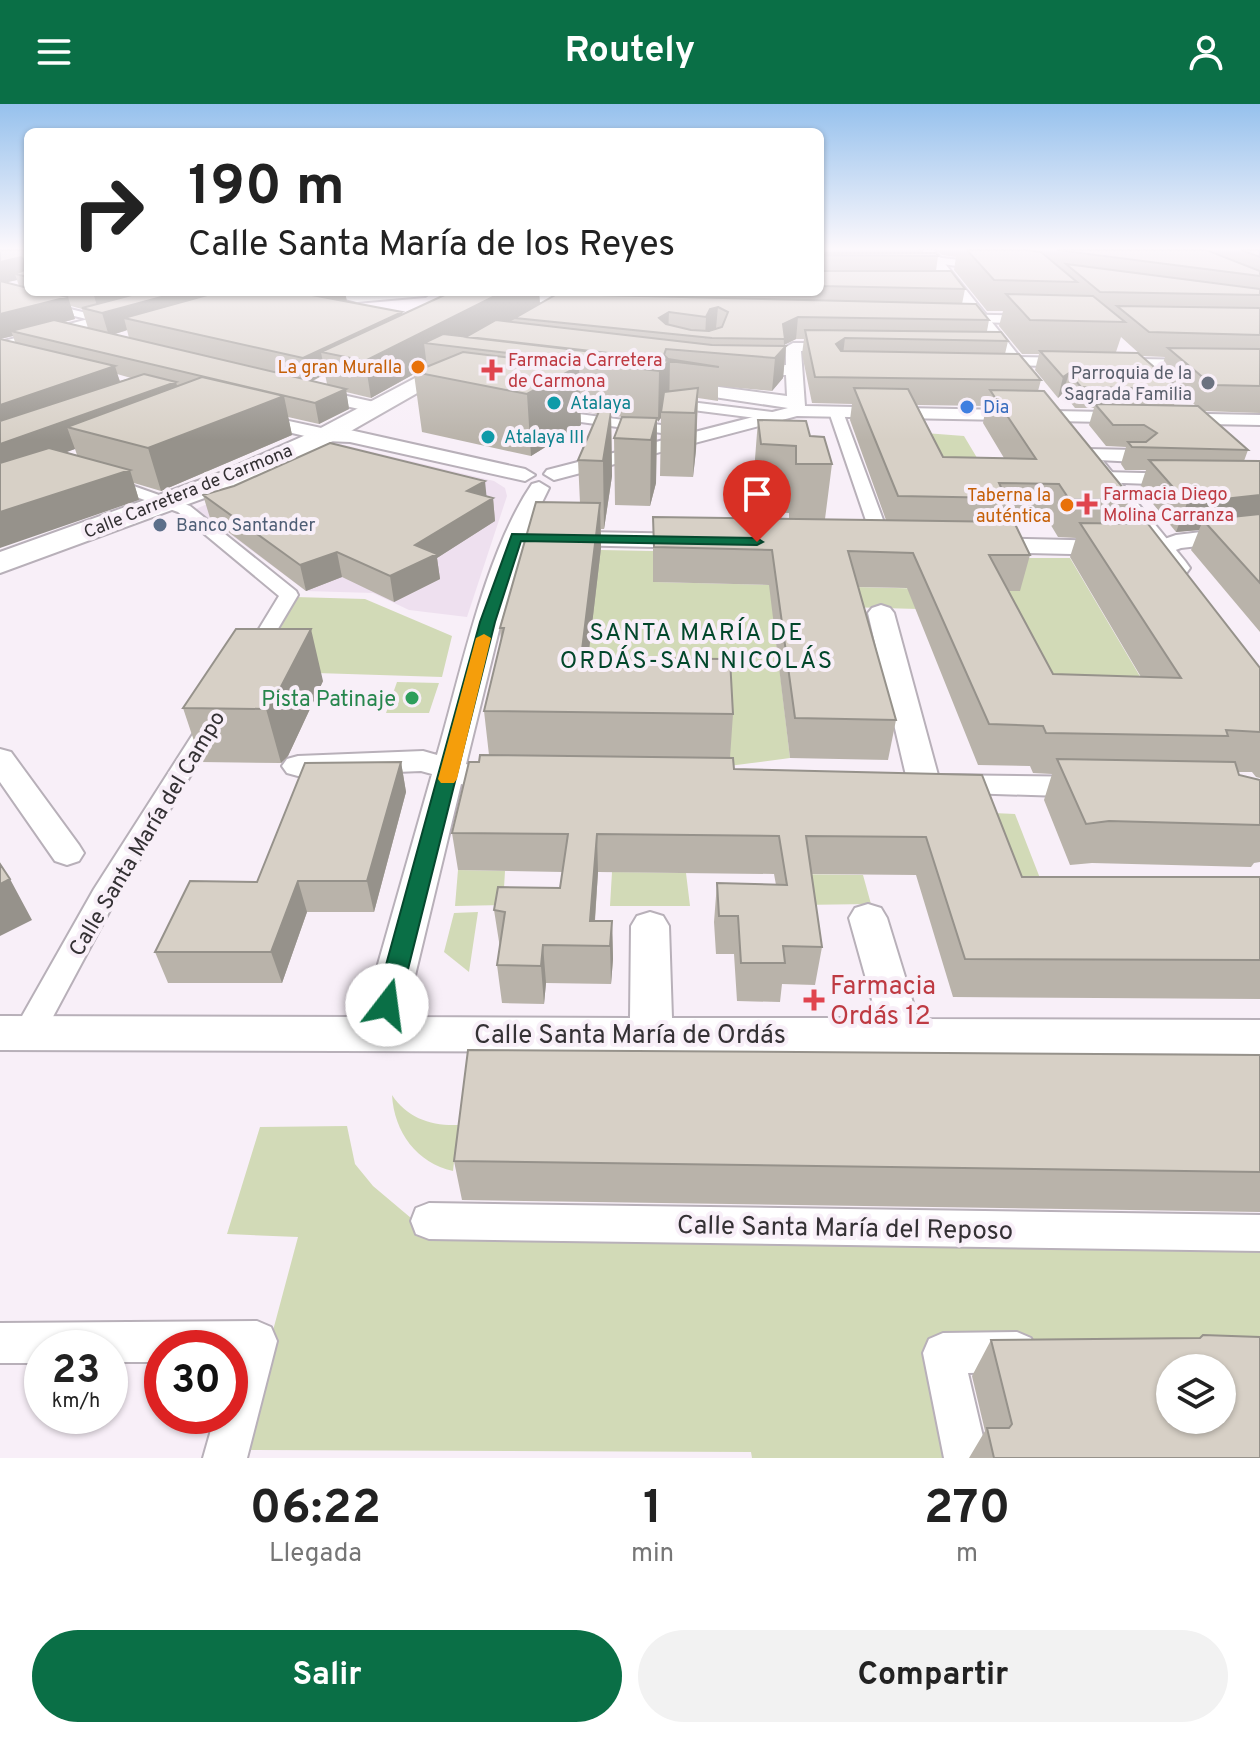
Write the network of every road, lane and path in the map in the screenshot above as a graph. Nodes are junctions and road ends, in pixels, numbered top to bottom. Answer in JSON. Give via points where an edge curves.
{"nodes":[{"id":1,"x":77,"y":313,"type":"edge"},
{"id":2,"x":128,"y":313,"type":"edge"},
{"id":3,"x":548,"y":313,"type":"edge"},
{"id":4,"x":974,"y":313,"type":"edge"},
{"id":5,"x":1005,"y":313,"type":"edge"},
{"id":6,"x":938,"y":318,"type":"edge"},
{"id":7,"x":534,"y":319,"type":"edge"},
{"id":8,"x":103,"y":320,"type":"junction"},
{"id":9,"x":1058,"y":320,"type":"edge"},
{"id":10,"x":59,"y":331,"type":"junction"},
{"id":11,"x":91,"y":339,"type":"edge"},
{"id":12,"x":1113,"y":342,"type":"edge"},
{"id":13,"x":1002,"y":343,"type":"junction"},
{"id":14,"x":859,"y":347,"type":"edge"},
{"id":15,"x":1214,"y":348,"type":"edge"},
{"id":16,"x":5,"y":354,"type":"edge"},
{"id":17,"x":468,"y":362,"type":"edge"},
{"id":18,"x":1136,"y":364,"type":"junction"},
{"id":19,"x":1238,"y":365,"type":"junction"},
{"id":20,"x":1260,"y":366,"type":"edge"},
{"id":21,"x":722,"y":369,"type":"edge"},
{"id":22,"x":794,"y":370,"type":"junction"},
{"id":23,"x":650,"y":383,"type":"edge"},
{"id":24,"x":1260,"y":383,"type":"edge"},
{"id":25,"x":305,"y":388,"type":"edge"},
{"id":26,"x":654,"y":401,"type":"dead end"},
{"id":27,"x":377,"y":408,"type":"junction"},
{"id":28,"x":791,"y":410,"type":"junction"},
{"id":29,"x":223,"y":411,"type":"edge"},
{"id":30,"x":537,"y":412,"type":"edge"},
{"id":31,"x":836,"y":412,"type":"junction"},
{"id":32,"x":1195,"y":418,"type":"junction"},
{"id":33,"x":1260,"y":420,"type":"edge"},
{"id":34,"x":326,"y":435,"type":"junction"},
{"id":35,"x":706,"y":435,"type":"junction"},
{"id":36,"x":1122,"y":438,"type":"edge"},
{"id":37,"x":1216,"y":438,"type":"edge"},
{"id":38,"x":1137,"y":456,"type":"edge"},
{"id":39,"x":1087,"y":457,"type":"junction"},
{"id":40,"x":1256,"y":476,"type":"edge"},
{"id":41,"x":97,"y":479,"type":"edge"},
{"id":42,"x":540,"y":479,"type":"junction"},
{"id":43,"x":169,"y":503,"type":"junction"},
{"id":44,"x":1260,"y":532,"type":"edge"},
{"id":45,"x":516,"y":537,"type":"junction"},
{"id":46,"x":725,"y":541,"type":"edge"},
{"id":47,"x":852,"y":543,"type":"edge"},
{"id":48,"x":891,"y":544,"type":"joint"},
{"id":49,"x":959,"y":545,"type":"edge"},
{"id":50,"x":1159,"y":549,"type":"junction"},
{"id":51,"x":0,"y":563,"type":"edge"},
{"id":52,"x":1196,"y":596,"type":"edge"},
{"id":53,"x":881,"y":613,"type":"dead end"},
{"id":54,"x":241,"y":674,"type":"edge"},
{"id":55,"x":225,"y":700,"type":"edge"},
{"id":56,"x":298,"y":766,"type":"dead end"},
{"id":57,"x":450,"y":770,"type":"junction"},
{"id":58,"x":7,"y":771,"type":"edge"},
{"id":59,"x":539,"y":778,"type":"edge"},
{"id":60,"x":1124,"y":787,"type":"edge"},
{"id":61,"x":67,"y":853,"type":"dead end"},
{"id":62,"x":868,"y":918,"type":"dead end"},
{"id":63,"x":650,"y":926,"type":"dead end"},
{"id":64,"x":15,"y":1032,"type":"edge"},
{"id":65,"x":380,"y":1032,"type":"junction"},
{"id":66,"x":651,"y":1034,"type":"junction"},
{"id":67,"x":902,"y":1035,"type":"junction"},
{"id":68,"x":1260,"y":1037,"type":"edge"},
{"id":69,"x":429,"y":1221,"type":"dead end"},
{"id":70,"x":1260,"y":1233,"type":"edge"},
{"id":71,"x":0,"y":1343,"type":"edge"},
{"id":72,"x":1050,"y":1352,"type":"edge"},
{"id":73,"x":225,"y":1458,"type":"edge"},
{"id":74,"x":966,"y":1458,"type":"edge"}],
"edges":[{"from":1,"to":8,"type":"street"},
{"from":2,"to":8,"type":"street"},
{"from":3,"to":7,"type":"main road"},
{"from":4,"to":13,"type":"street"},
{"from":5,"to":13,"type":"street"},
{"from":6,"to":13,"type":"street"},
{"from":8,"to":10,"type":"street"},
{"from":9,"to":13,"type":"street"},
{"from":10,"to":11,"type":"street"},
{"from":10,"to":16,"type":"street"},
{"from":12,"to":18,"type":"street"},
{"from":13,"to":18,"type":"street"},
{"from":13,"to":31,"type":"street"},
{"from":13,"to":32,"type":"street"},
{"from":13,"to":39,"type":"street"},
{"from":14,"to":22,"type":"street","via":[[793,347]]},
{"from":15,"to":19,"type":"street"},
{"from":17,"to":27,"type":"main road","name":"Calle Carretera de Carmona","via":[[412,396]]},
{"from":18,"to":19,"type":"street"},
{"from":18,"to":32,"type":"street"},
{"from":19,"to":20,"type":"street"},
{"from":19,"to":24,"type":"street"},
{"from":21,"to":22,"type":"street"},
{"from":22,"to":28,"type":"street"},
{"from":23,"to":28,"type":"street"},
{"from":25,"to":27,"type":"street"},
{"from":26,"to":28,"type":"street"},
{"from":27,"to":34,"type":"main road","name":"Calle Carretera de Carmona"},
{"from":28,"to":31,"type":"street"},
{"from":28,"to":35,"type":"street"},
{"from":29,"to":34,"type":"street"},
{"from":30,"to":35,"type":"street"},
{"from":31,"to":48,"type":"street"},
{"from":32,"to":33,"type":"street"},
{"from":32,"to":37,"type":"street"},
{"from":34,"to":42,"type":"street"},
{"from":34,"to":43,"type":"main road","name":"Calle Carretera de Carmona"},
{"from":35,"to":42,"type":"street"},
{"from":36,"to":39,"type":"street"},
{"from":38,"to":39,"type":"street"},
{"from":39,"to":40,"type":"street"},
{"from":39,"to":50,"type":"street"},
{"from":41,"to":43,"type":"street"},
{"from":42,"to":45,"type":"street"},
{"from":43,"to":51,"type":"main road","name":"Calle Carretera de Carmona"},
{"from":43,"to":54,"type":"street","via":[[184,509],[289,595]]},
{"from":44,"to":50,"type":"street","via":[[1176,542]]},
{"from":45,"to":46,"type":"street"},
{"from":45,"to":57,"type":"street"},
{"from":47,"to":48,"type":"street"},
{"from":49,"to":50,"type":"street"},
{"from":50,"to":52,"type":"street"},
{"from":53,"to":60,"type":"street","via":[[909,783]]},
{"from":55,"to":64,"type":"street","name":"Calle Santa María del Campo"},
{"from":56,"to":57,"type":"street","via":[[423,761]]},
{"from":57,"to":59,"type":"street","via":[[477,778]]},
{"from":57,"to":65,"type":"street"},
{"from":58,"to":61,"type":"street"},
{"from":62,"to":67,"type":"street"},
{"from":63,"to":66,"type":"street"},
{"from":64,"to":65,"type":"street","name":"Calle Santa María de Ordás"},
{"from":65,"to":66,"type":"street","name":"Calle Santa María de Ordás"},
{"from":66,"to":67,"type":"street","name":"Calle Santa María de Ordás"},
{"from":67,"to":68,"type":"street","name":"Calle Santa María de Ordás"},
{"from":69,"to":70,"type":"street","name":"Calle Santa María del Reposo"},
{"from":71,"to":73,"type":"street","via":[[257,1341]]},
{"from":72,"to":74,"type":"street","via":[[943,1353]]}]}
